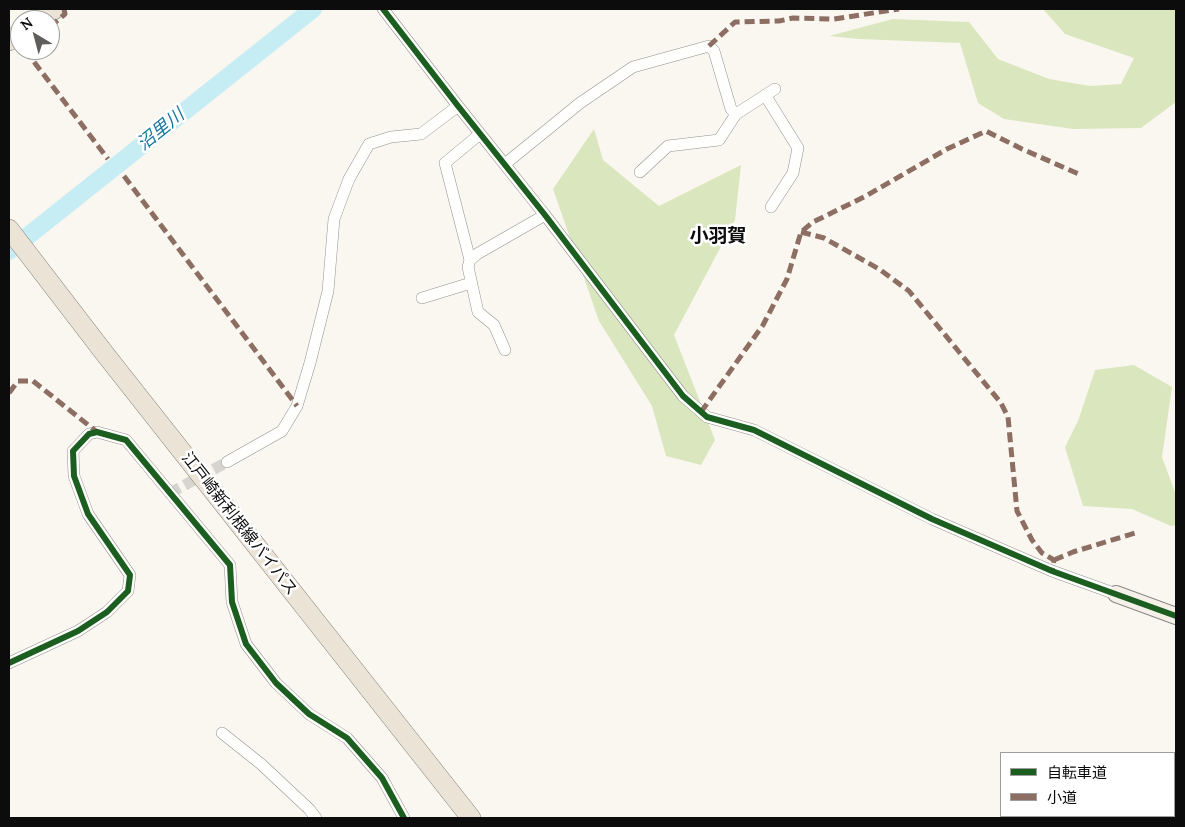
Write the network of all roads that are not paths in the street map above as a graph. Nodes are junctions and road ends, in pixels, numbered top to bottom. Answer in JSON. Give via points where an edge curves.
{"nodes":[{"id":1,"x":383,"y":9,"type":"edge"},
{"id":2,"x":458,"y":106,"type":"junction"},
{"id":3,"x":736,"y":114,"type":"junction"},
{"id":4,"x":480,"y":134,"type":"junction"},
{"id":5,"x":504,"y":164,"type":"junction"},
{"id":6,"x":640,"y":172,"type":"dead end"},
{"id":7,"x":771,"y":207,"type":"dead end"},
{"id":8,"x":545,"y":215,"type":"junction"},
{"id":9,"x":10,"y":230,"type":"edge"},
{"id":10,"x":470,"y":260,"type":"junction"},
{"id":11,"x":471,"y":283,"type":"junction"},
{"id":12,"x":422,"y":298,"type":"dead end"},
{"id":13,"x":505,"y":350,"type":"dead end"},
{"id":14,"x":226,"y":462,"type":"tunnel mouth"},
{"id":15,"x":1116,"y":594,"type":"joint"},
{"id":16,"x":1176,"y":616,"type":"edge"},
{"id":17,"x":9,"y":663,"type":"edge"},
{"id":18,"x":222,"y":733,"type":"dead end"},
{"id":19,"x":316,"y":818,"type":"edge"},
{"id":20,"x":404,"y":818,"type":"edge"},
{"id":21,"x":470,"y":818,"type":"edge"}],
"edges":[{"from":1,"to":2,"type":"street"},
{"from":2,"to":4,"type":"street"},
{"from":2,"to":14,"type":"street","via":[[421,134],[391,137],[369,144],[349,179],[334,219],[328,292],[297,406],[282,431]]},
{"from":3,"to":5,"type":"street","via":[[731,109],[714,51],[709,46],[633,67],[580,103]]},
{"from":3,"to":6,"type":"street","via":[[719,140],[668,146]]},
{"from":3,"to":7,"type":"street","via":[[770,92],[798,148],[793,173]]},
{"from":4,"to":5,"type":"street"},
{"from":4,"to":10,"type":"street","via":[[445,163]]},
{"from":5,"to":8,"type":"street"},
{"from":8,"to":10,"type":"street"},
{"from":8,"to":15,"type":"street","via":[[683,396],[707,416],[754,430],[932,519],[1052,571]]},
{"from":9,"to":21,"type":"main road","name":"江戸崎新利根線バイパス"},
{"from":10,"to":11,"type":"street"},
{"from":11,"to":12,"type":"street"},
{"from":11,"to":13,"type":"street","via":[[478,312],[494,325]]},
{"from":15,"to":16,"type":"street"},
{"from":17,"to":20,"type":"street","via":[[78,631],[107,612],[128,591],[130,575],[88,514],[74,476],[74,451],[89,434],[97,432],[126,440],[230,565],[232,602],[246,644],[276,683],[309,714],[347,738],[382,778]]},
{"from":18,"to":19,"type":"street","via":[[261,764]]}]}
